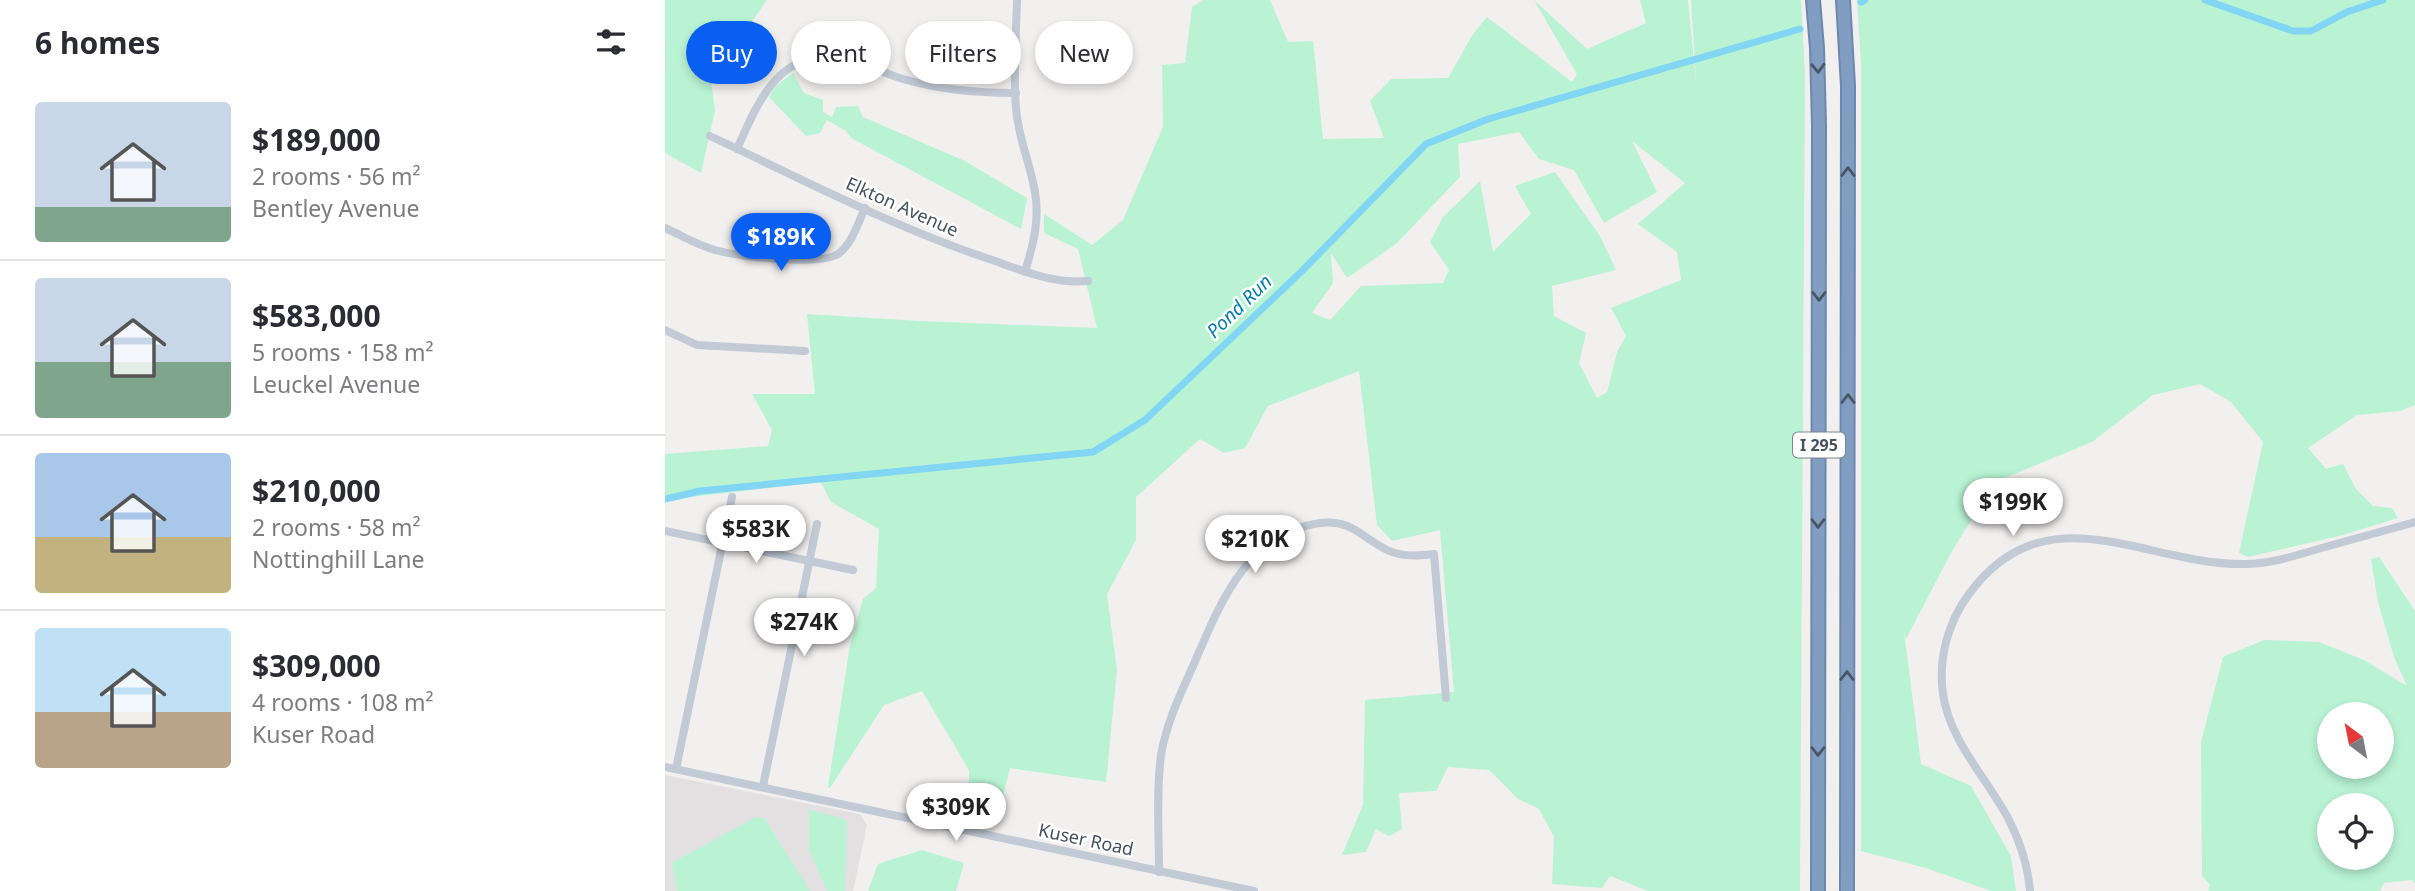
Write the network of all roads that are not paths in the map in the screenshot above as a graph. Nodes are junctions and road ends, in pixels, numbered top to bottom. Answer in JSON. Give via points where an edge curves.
{"nodes":[{"id":1,"x":1017,"y":0,"type":"edge"},
{"id":2,"x":1813,"y":0,"type":"edge"},
{"id":3,"x":1843,"y":0,"type":"edge"},
{"id":4,"x":1016,"y":93,"type":"junction"},
{"id":5,"x":710,"y":136,"type":"dead end"},
{"id":6,"x":737,"y":149,"type":"junction"},
{"id":7,"x":865,"y":208,"type":"junction"},
{"id":8,"x":665,"y":228,"type":"edge"},
{"id":9,"x":1025,"y":272,"type":"junction"},
{"id":10,"x":1088,"y":281,"type":"dead end"},
{"id":11,"x":665,"y":330,"type":"edge"},
{"id":12,"x":805,"y":351,"type":"dead end"},
{"id":13,"x":732,"y":497,"type":"dead end"},
{"id":14,"x":2415,"y":522,"type":"edge"},
{"id":15,"x":817,"y":524,"type":"dead end"},
{"id":16,"x":665,"y":531,"type":"edge"},
{"id":17,"x":723,"y":543,"type":"junction"},
{"id":18,"x":809,"y":561,"type":"junction"},
{"id":19,"x":853,"y":570,"type":"dead end"},
{"id":20,"x":1445,"y":698,"type":"dead end"},
{"id":21,"x":665,"y":766,"type":"edge"},
{"id":22,"x":676,"y":769,"type":"junction"},
{"id":23,"x":764,"y":786,"type":"junction"},
{"id":24,"x":1159,"y":872,"type":"junction"},
{"id":25,"x":1254,"y":891,"type":"edge"},
{"id":26,"x":1818,"y":891,"type":"edge"},
{"id":27,"x":1847,"y":891,"type":"edge"},
{"id":28,"x":2030,"y":891,"type":"edge"}],
"edges":[{"from":1,"to":4,"type":"street"},
{"from":2,"to":26,"type":"highway","number":"I 295","one_way":true,"via":[[1819,125]]},
{"from":27,"to":3,"type":"highway","number":"I 295","one_way":true,"via":[[1848,86]]},
{"from":4,"to":6,"type":"street","via":[[943,89],[851,61],[820,58],[787,70],[768,87]]},
{"from":4,"to":9,"type":"street","via":[[1018,130],[1037,207]]},
{"from":5,"to":6,"type":"street","name":"Elkton Avenue"},
{"from":6,"to":7,"type":"street","name":"Elkton Avenue"},
{"from":7,"to":8,"type":"street","via":[[843,249],[816,261],[731,254]]},
{"from":7,"to":9,"type":"street","name":"Elkton Avenue","via":[[945,245]]},
{"from":9,"to":10,"type":"street","name":"Elkton Avenue","via":[[1061,282]]},
{"from":11,"to":12,"type":"street","via":[[697,345]]},
{"from":13,"to":17,"type":"street"},
{"from":14,"to":28,"type":"street","via":[[2280,560],[2247,564],[2214,562],[2097,538],[2068,538],[2022,550],[1985,575],[1951,625],[1943,693],[1958,739],[2016,834]]},
{"from":15,"to":18,"type":"street"},
{"from":16,"to":17,"type":"street"},
{"from":17,"to":18,"type":"street"},
{"from":17,"to":22,"type":"street"},
{"from":18,"to":19,"type":"street"},
{"from":18,"to":23,"type":"street"},
{"from":20,"to":24,"type":"street","via":[[1434,554],[1395,553],[1338,523],[1316,524],[1277,539],[1245,565],[1228,589],[1168,724],[1159,776]]},
{"from":21,"to":22,"type":"street","name":"Kuser Road"},
{"from":22,"to":23,"type":"street","name":"Kuser Road"},
{"from":23,"to":24,"type":"street","name":"Kuser Road"},
{"from":24,"to":25,"type":"street","name":"Kuser Road"}]}
